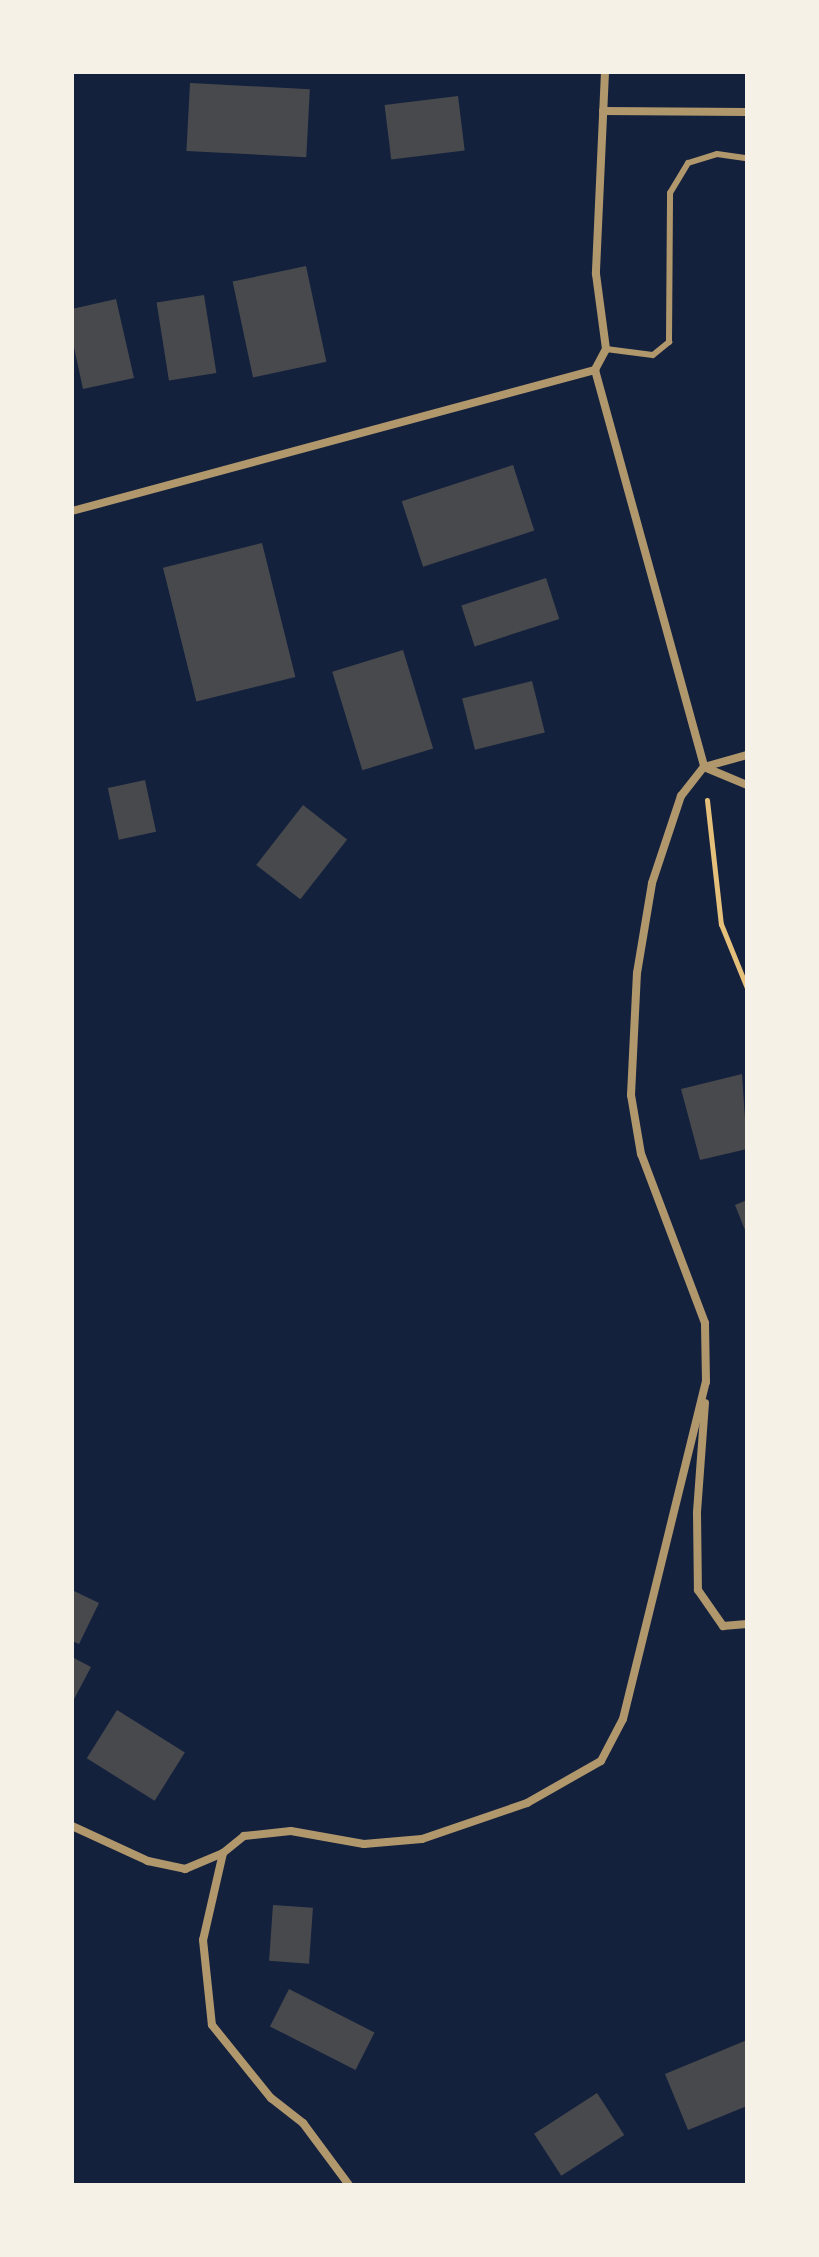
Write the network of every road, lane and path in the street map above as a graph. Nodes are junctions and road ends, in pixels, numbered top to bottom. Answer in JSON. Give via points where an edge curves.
{"nodes":[{"id":1,"x":605,"y":72,"type":"edge"},
{"id":2,"x":603,"y":111,"type":"junction"},
{"id":3,"x":747,"y":112,"type":"edge"},
{"id":4,"x":747,"y":158,"type":"edge"},
{"id":5,"x":606,"y":349,"type":"junction"},
{"id":6,"x":595,"y":370,"type":"junction"},
{"id":7,"x":72,"y":511,"type":"edge"},
{"id":8,"x":747,"y":755,"type":"edge"},
{"id":9,"x":704,"y":767,"type":"junction"},
{"id":10,"x":747,"y":785,"type":"edge"},
{"id":11,"x":747,"y":988,"type":"edge"},
{"id":12,"x":706,"y":1382,"type":"junction"},
{"id":13,"x":747,"y":1624,"type":"edge"},
{"id":14,"x":72,"y":1826,"type":"edge"},
{"id":15,"x":223,"y":1853,"type":"junction"},
{"id":16,"x":349,"y":2185,"type":"edge"}],
"edges":[{"from":1,"to":2,"type":"street"},
{"from":2,"to":3,"type":"street"},
{"from":2,"to":5,"type":"street","via":[[596,274]]},
{"from":4,"to":5,"type":"lane","via":[[717,154],[688,163],[670,193],[669,342],[653,355]]},
{"from":5,"to":6,"type":"street"},
{"from":6,"to":7,"type":"street"},
{"from":6,"to":9,"type":"street"},
{"from":8,"to":9,"type":"street"},
{"from":9,"to":10,"type":"street"},
{"from":9,"to":11,"type":"path","via":[[721,924]]},
{"from":9,"to":12,"type":"street","via":[[681,796],[652,883],[637,973],[631,1095],[641,1154],[705,1323]]},
{"from":12,"to":13,"type":"street","via":[[698,1590],[723,1626]]},
{"from":12,"to":15,"type":"street","via":[[623,1719],[601,1761],[527,1803],[422,1839],[364,1844],[291,1831],[244,1836]]},
{"from":14,"to":15,"type":"street","via":[[148,1861],[185,1869]]},
{"from":15,"to":16,"type":"street","via":[[203,1940],[212,2025],[271,2098],[303,2123]]}]}
